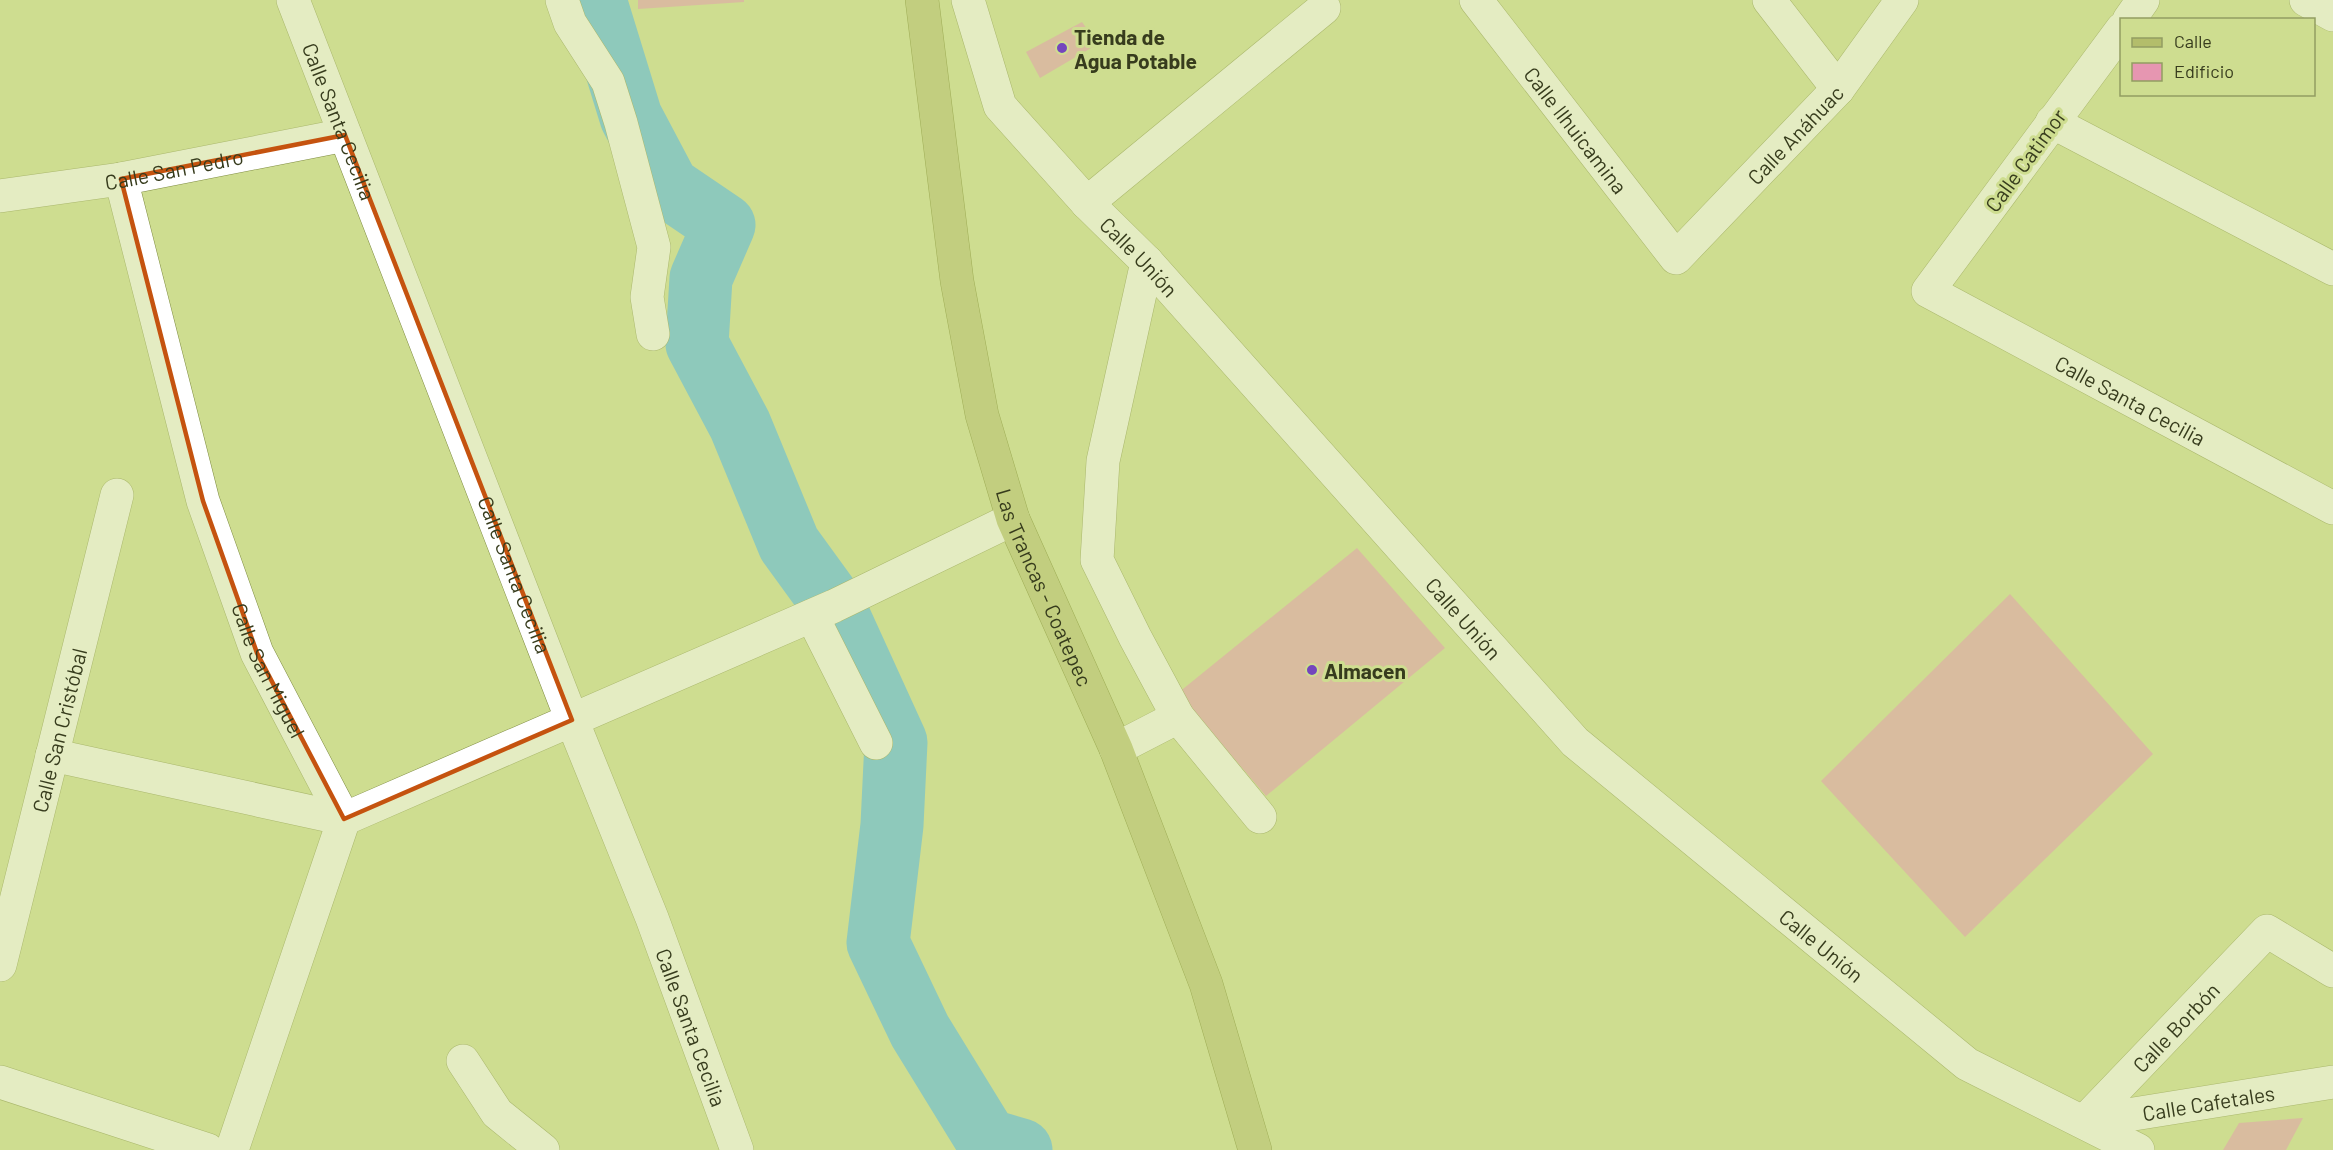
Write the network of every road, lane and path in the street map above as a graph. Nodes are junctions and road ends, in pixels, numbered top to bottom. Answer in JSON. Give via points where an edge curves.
{"nodes":[{"id":1,"x":293,"y":0,"type":"edge"},
{"id":2,"x":562,"y":0,"type":"edge"},
{"id":3,"x":922,"y":0,"type":"edge"},
{"id":4,"x":968,"y":0,"type":"edge"},
{"id":5,"x":1476,"y":0,"type":"edge"},
{"id":6,"x":1769,"y":0,"type":"edge"},
{"id":7,"x":1902,"y":0,"type":"edge"},
{"id":8,"x":2144,"y":0,"type":"edge"},
{"id":9,"x":2306,"y":0,"type":"edge"},
{"id":10,"x":1324,"y":8,"type":"dead end"},
{"id":11,"x":2333,"y":15,"type":"edge"},
{"id":12,"x":2130,"y":18,"type":"edge"},
{"id":13,"x":2120,"y":30,"type":"edge"},
{"id":14,"x":1838,"y":89,"type":"junction"},
{"id":15,"x":2052,"y":122,"type":"junction"},
{"id":16,"x":345,"y":135,"type":"junction"},
{"id":17,"x":121,"y":178,"type":"junction"},
{"id":18,"x":0,"y":196,"type":"edge"},
{"id":19,"x":1088,"y":203,"type":"junction"},
{"id":20,"x":1676,"y":258,"type":"joint"},
{"id":21,"x":1146,"y":262,"type":"junction"},
{"id":22,"x":2333,"y":269,"type":"edge"},
{"id":23,"x":1928,"y":291,"type":"joint"},
{"id":24,"x":653,"y":334,"type":"dead end"},
{"id":25,"x":117,"y":495,"type":"dead end"},
{"id":26,"x":2333,"y":508,"type":"edge"},
{"id":27,"x":1013,"y":519,"type":"junction"},
{"id":28,"x":812,"y":616,"type":"junction"},
{"id":29,"x":1178,"y":717,"type":"junction"},
{"id":30,"x":572,"y":720,"type":"junction"},
{"id":31,"x":876,"y":743,"type":"dead end"},
{"id":32,"x":1116,"y":748,"type":"junction"},
{"id":33,"x":52,"y":755,"type":"junction"},
{"id":34,"x":1260,"y":817,"type":"dead end"},
{"id":35,"x":344,"y":819,"type":"junction"},
{"id":36,"x":0,"y":965,"type":"edge"},
{"id":37,"x":2333,"y":971,"type":"edge"},
{"id":38,"x":463,"y":1060,"type":"dead end"},
{"id":39,"x":0,"y":1082,"type":"edge"},
{"id":40,"x":2333,"y":1082,"type":"edge"},
{"id":41,"x":2084,"y":1122,"type":"junction"},
{"id":42,"x":208,"y":1150,"type":"edge"},
{"id":43,"x":232,"y":1150,"type":"edge"},
{"id":44,"x":543,"y":1150,"type":"edge"},
{"id":45,"x":737,"y":1150,"type":"edge"},
{"id":46,"x":1255,"y":1150,"type":"edge"},
{"id":47,"x":2138,"y":1150,"type":"edge"}],
"edges":[{"from":1,"to":16,"type":"street","name":"Calle Santa Cecilia"},
{"from":2,"to":24,"type":"street","via":[[570,23],[608,82],[621,123],[654,247],[647,297]]},
{"from":3,"to":27,"type":"main road","name":"Las Trancas - Coatepec","via":[[957,281],[982,415]]},
{"from":4,"to":19,"type":"street","name":"Calle Unión","via":[[1000,106]]},
{"from":5,"to":20,"type":"street","name":"Calle Ilhuicamina"},
{"from":6,"to":14,"type":"street"},
{"from":7,"to":14,"type":"street","name":"Calle Anáhuac"},
{"from":8,"to":12,"type":"street"},
{"from":9,"to":11,"type":"street"},
{"from":10,"to":19,"type":"street"},
{"from":13,"to":15,"type":"street","name":"Calle Catimor"},
{"from":14,"to":20,"type":"street","name":"Calle Anáhuac"},
{"from":15,"to":22,"type":"street"},
{"from":15,"to":23,"type":"street","name":"Calle Catimor"},
{"from":16,"to":17,"type":"street","name":"Calle San Pedro"},
{"from":16,"to":30,"type":"street","name":"Calle Santa Cecilia"},
{"from":17,"to":18,"type":"street","name":"Calle San Pedro"},
{"from":17,"to":35,"type":"street","name":"Calle San Miguel","via":[[203,501],[257,653]]},
{"from":19,"to":21,"type":"street","name":"Calle Unión"},
{"from":21,"to":29,"type":"street","via":[[1103,461],[1098,560]]},
{"from":21,"to":41,"type":"street","name":"Calle Unión","via":[[1575,742],[1967,1064]]},
{"from":23,"to":26,"type":"street","name":"Calle Santa Cecilia"},
{"from":25,"to":33,"type":"street","name":"Calle San Cristóbal"},
{"from":27,"to":28,"type":"street"},
{"from":27,"to":32,"type":"main road","name":"Las Trancas - Coatepec"},
{"from":28,"to":30,"type":"street"},
{"from":28,"to":31,"type":"street"},
{"from":29,"to":32,"type":"street"},
{"from":29,"to":34,"type":"street"},
{"from":30,"to":35,"type":"street"},
{"from":30,"to":45,"type":"street","name":"Calle Santa Cecilia","via":[[652,918]]},
{"from":32,"to":46,"type":"main road","name":"Las Trancas - Coatepec","via":[[1206,984]]},
{"from":33,"to":35,"type":"street"},
{"from":33,"to":36,"type":"street","name":"Calle San Cristóbal"},
{"from":35,"to":43,"type":"street"},
{"from":37,"to":41,"type":"street","name":"Calle Borbón","via":[[2266,931]]},
{"from":38,"to":44,"type":"street","via":[[497,1113]]},
{"from":39,"to":42,"type":"street"},
{"from":40,"to":41,"type":"street","name":"Calle Cafetales"},
{"from":41,"to":47,"type":"street","name":"Calle Unión"}]}
